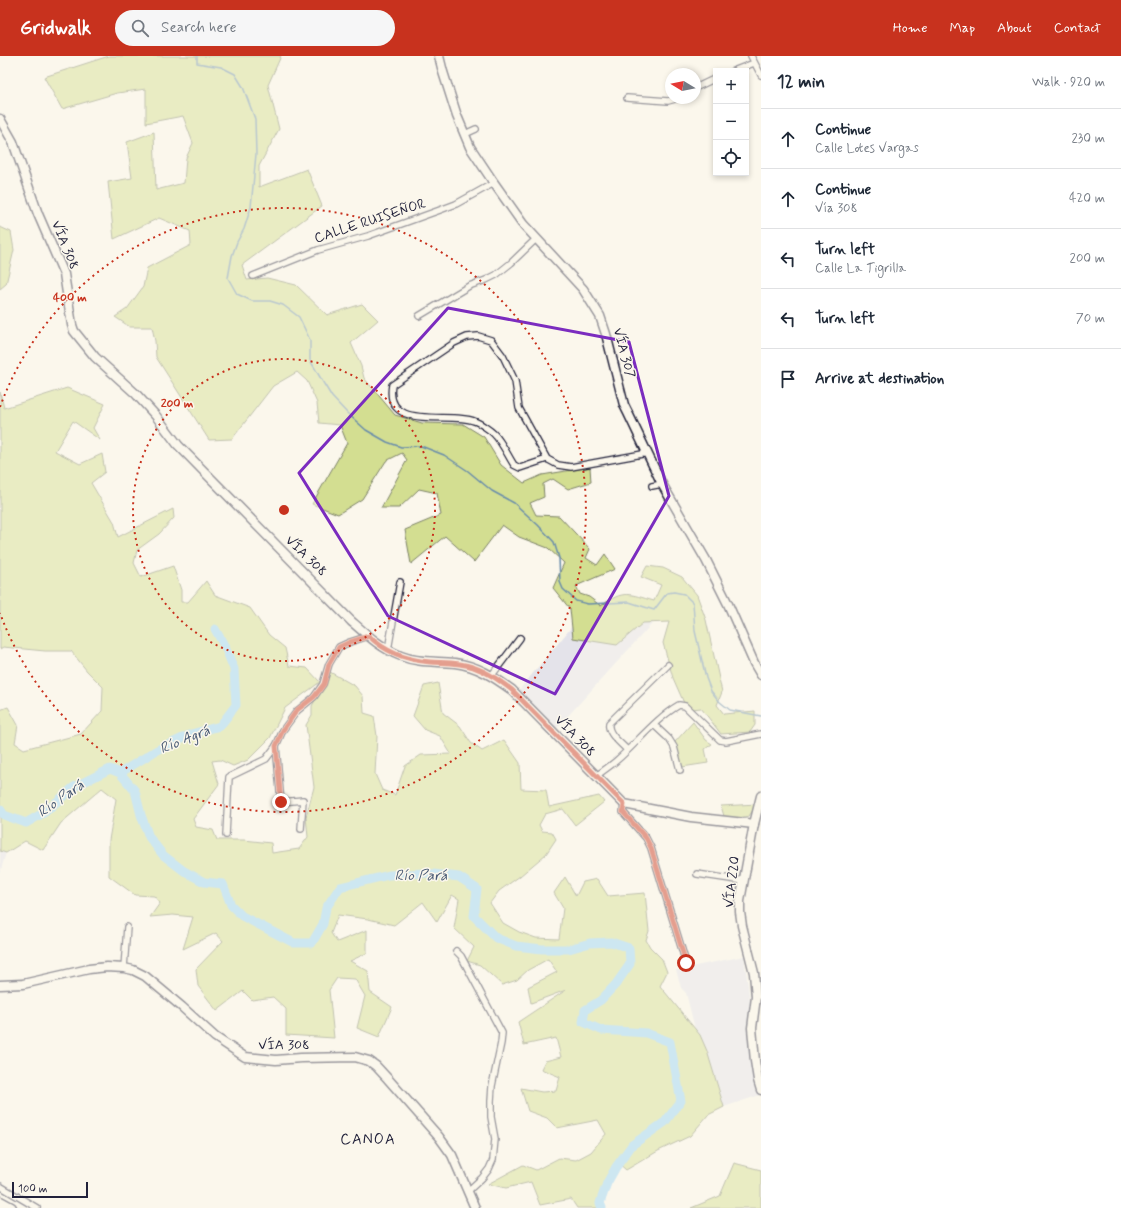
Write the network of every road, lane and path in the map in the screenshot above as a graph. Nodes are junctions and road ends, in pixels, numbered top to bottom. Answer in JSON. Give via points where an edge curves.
{"nodes":[{"id":1,"x":439,"y":56,"type":"edge"},
{"id":2,"x":751,"y":56,"type":"edge"},
{"id":3,"x":754,"y":63,"type":"junction"},
{"id":4,"x":741,"y":68,"type":"edge"},
{"id":5,"x":761,"y":75,"type":"edge"},
{"id":6,"x":713,"y":79,"type":"edge"},
{"id":7,"x":701,"y":85,"type":"edge"},
{"id":8,"x":627,"y":98,"type":"dead end"},
{"id":9,"x":665,"y":101,"type":"edge"},
{"id":10,"x":0,"y":119,"type":"edge"},
{"id":11,"x":476,"y":129,"type":"dead end"},
{"id":12,"x":465,"y":134,"type":"junction"},
{"id":13,"x":494,"y":183,"type":"junction"},
{"id":14,"x":536,"y":239,"type":"junction"},
{"id":15,"x":253,"y":276,"type":"dead end"},
{"id":16,"x":419,"y":316,"type":"dead end"},
{"id":17,"x":648,"y":453,"type":"junction"},
{"id":18,"x":546,"y":459,"type":"junction"},
{"id":19,"x":662,"y":484,"type":"junction"},
{"id":20,"x":652,"y":486,"type":"dead end"},
{"id":21,"x":400,"y":582,"type":"dead end"},
{"id":22,"x":369,"y":636,"type":"junction"},
{"id":23,"x":520,"y":638,"type":"dead end"},
{"id":24,"x":388,"y":650,"type":"junction"},
{"id":25,"x":668,"y":665,"type":"dead end"},
{"id":26,"x":492,"y":675,"type":"junction"},
{"id":27,"x":761,"y":675,"type":"edge"},
{"id":28,"x":654,"y":725,"type":"junction"},
{"id":29,"x":761,"y":734,"type":"edge"},
{"id":30,"x":276,"y":746,"type":"junction"},
{"id":31,"x":627,"y":750,"type":"junction"},
{"id":32,"x":680,"y":770,"type":"dead end"},
{"id":33,"x":596,"y":776,"type":"junction"},
{"id":34,"x":761,"y":796,"type":"edge"},
{"id":35,"x":624,"y":804,"type":"junction"},
{"id":36,"x":754,"y":824,"type":"junction"},
{"id":37,"x":301,"y":829,"type":"dead end"},
{"id":38,"x":226,"y":836,"type":"dead end"},
{"id":39,"x":697,"y":874,"type":"dead end"},
{"id":40,"x":744,"y":880,"type":"junction"},
{"id":41,"x":127,"y":927,"type":"dead end"},
{"id":42,"x":456,"y":951,"type":"dead end"},
{"id":43,"x":686,"y":963,"type":"dead end"},
{"id":44,"x":124,"y":968,"type":"junction"},
{"id":45,"x":0,"y":984,"type":"edge"},
{"id":46,"x":761,"y":1090,"type":"edge"},
{"id":47,"x":0,"y":1186,"type":"edge"},
{"id":48,"x":468,"y":1191,"type":"junction"},
{"id":49,"x":0,"y":1202,"type":"edge"},
{"id":50,"x":11,"y":1208,"type":"edge"},
{"id":51,"x":37,"y":1208,"type":"edge"},
{"id":52,"x":475,"y":1208,"type":"edge"}],
"edges":[{"from":1,"to":12,"type":"street","name":"VÍA 307"},
{"from":2,"to":3,"type":"street"},
{"from":3,"to":4,"type":"street"},
{"from":3,"to":5,"type":"street"},
{"from":6,"to":7,"type":"street"},
{"from":8,"to":9,"type":"street"},
{"from":10,"to":22,"type":"street","name":"VÍA 308","via":[[13,142],[38,214],[64,274],[72,325],[79,338],[95,357],[151,410],[178,445],[351,621]]},
{"from":11,"to":12,"type":"street"},
{"from":12,"to":13,"type":"street","name":"VÍA 307","via":[[470,147]]},
{"from":13,"to":14,"type":"street","name":"VÍA 307"},
{"from":13,"to":15,"type":"street","name":"CALLE RUISEÑOR","via":[[456,204],[415,220],[318,250]]},
{"from":14,"to":16,"type":"street","via":[[496,275],[469,286]]},
{"from":14,"to":17,"type":"street","name":"VÍA 307","via":[[583,289],[600,316],[624,405]]},
{"from":17,"to":18,"type":"street","via":[[571,467],[558,465]]},
{"from":17,"to":19,"type":"street","name":"VÍA 307"},
{"from":18,"to":18,"type":"street","via":[[520,468],[514,465],[494,434],[474,421],[455,417],[409,416],[396,406],[390,394],[392,385],[467,337],[478,336],[491,340],[503,356],[515,381],[519,408]]},
{"from":19,"to":20,"type":"street"},
{"from":19,"to":27,"type":"street","name":"VÍA 307","via":[[709,566]]},
{"from":21,"to":24,"type":"street"},
{"from":22,"to":24,"type":"street","name":"VÍA 308"},
{"from":22,"to":30,"type":"street","via":[[339,647],[329,664],[324,684],[314,697],[297,710],[283,730]]},
{"from":23,"to":26,"type":"street"},
{"from":24,"to":26,"type":"street","name":"VÍA 308","via":[[410,659],[456,663]]},
{"from":25,"to":31,"type":"street","via":[[609,723],[610,732]]},
{"from":26,"to":33,"type":"street","name":"VÍA 308","via":[[512,690]]},
{"from":28,"to":29,"type":"street","via":[[679,705],[685,706],[720,740]]},
{"from":28,"to":31,"type":"street"},
{"from":28,"to":32,"type":"street","via":[[674,747]]},
{"from":30,"to":37,"type":"street","via":[[281,802],[303,800]]},
{"from":30,"to":38,"type":"street","via":[[266,758],[229,777]]},
{"from":31,"to":33,"type":"street"},
{"from":33,"to":35,"type":"street","name":"VÍA 308"},
{"from":34,"to":36,"type":"street","name":"VÍA 220"},
{"from":35,"to":36,"type":"street","via":[[690,817]]},
{"from":35,"to":43,"type":"street","via":[[623,812],[646,838],[651,848]]},
{"from":36,"to":40,"type":"street","name":"VÍA 220"},
{"from":39,"to":40,"type":"street"},
{"from":40,"to":46,"type":"street","name":"VÍA 220","via":[[740,912],[754,973],[756,997],[752,1028]]},
{"from":41,"to":44,"type":"street"},
{"from":42,"to":48,"type":"street","via":[[502,1033],[491,1094],[495,1139],[493,1160],[482,1178]]},
{"from":44,"to":45,"type":"street","name":"VÍA 308","via":[[89,969],[23,984]]},
{"from":44,"to":48,"type":"street","name":"VÍA 308","via":[[145,976],[214,1037],[245,1056],[276,1060],[355,1057],[376,1066],[439,1137],[452,1155]]},
{"from":47,"to":51,"type":"street"},
{"from":48,"to":52,"type":"street","name":"VÍA 308"},
{"from":49,"to":50,"type":"highway"}]}
